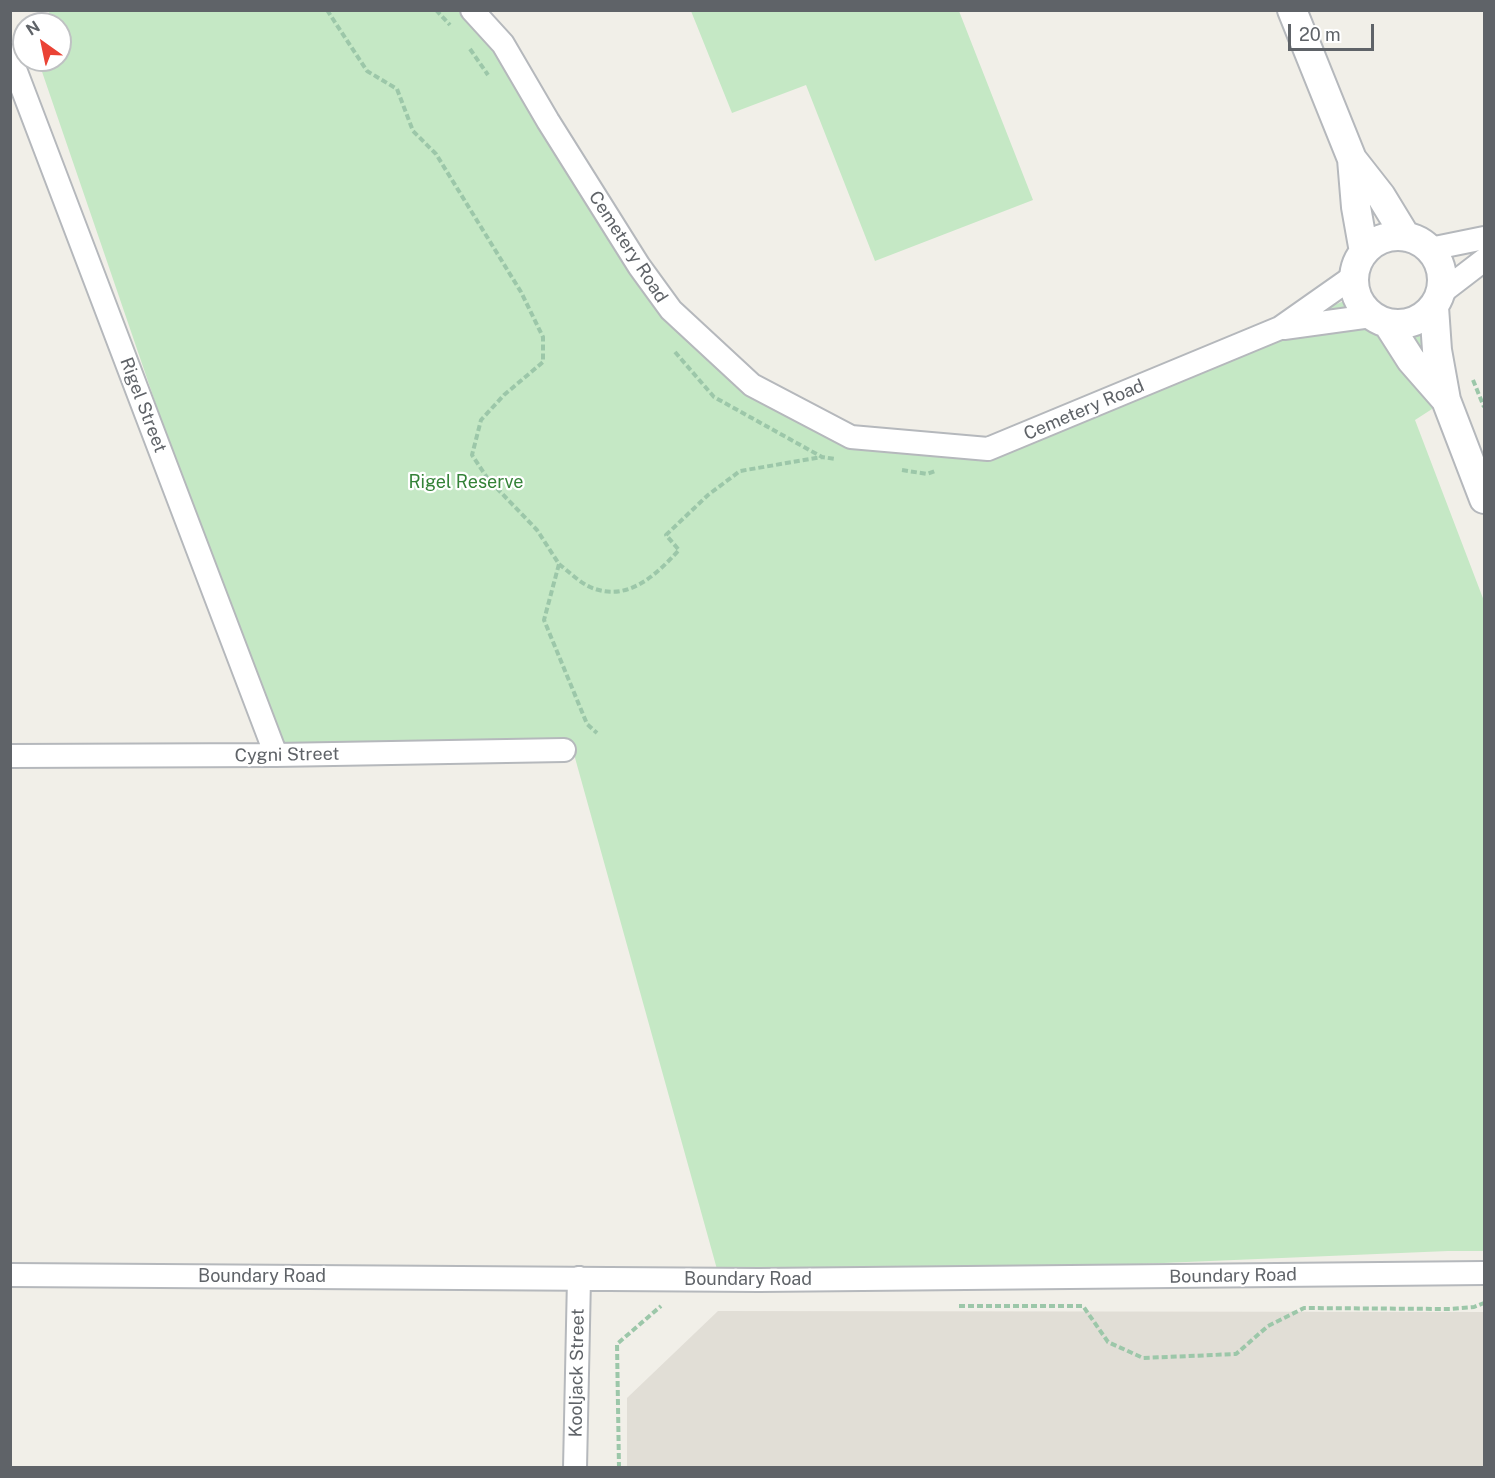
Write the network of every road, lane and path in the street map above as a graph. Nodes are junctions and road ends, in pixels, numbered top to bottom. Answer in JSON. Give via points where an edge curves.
{"nodes":[{"id":1,"x":327,"y":10,"type":"edge"},
{"id":2,"x":436,"y":10,"type":"edge"},
{"id":3,"x":472,"y":10,"type":"edge"},
{"id":4,"x":1292,"y":10,"type":"edge"},
{"id":5,"x":455,"y":31,"type":"dead end"},
{"id":6,"x":468,"y":47,"type":"dead end"},
{"id":7,"x":10,"y":56,"type":"edge"},
{"id":8,"x":495,"y":84,"type":"dead end"},
{"id":9,"x":1352,"y":159,"type":"junction"},
{"id":10,"x":1485,"y":238,"type":"edge"},
{"id":11,"x":1418,"y":243,"type":"junction"},
{"id":12,"x":1485,"y":260,"type":"edge"},
{"id":13,"x":1359,"y":264,"type":"junction"},
{"id":14,"x":1438,"y":300,"type":"junction"},
{"id":15,"x":1380,"y":320,"type":"junction"},
{"id":16,"x":1280,"y":328,"type":"junction"},
{"id":17,"x":669,"y":345,"type":"dead end"},
{"id":18,"x":1446,"y":400,"type":"junction"},
{"id":19,"x":822,"y":457,"type":"junction"},
{"id":20,"x":845,"y":461,"type":"dead end"},
{"id":21,"x":892,"y":468,"type":"dead end"},
{"id":22,"x":938,"y":471,"type":"dead end"},
{"id":23,"x":1485,"y":499,"type":"edge"},
{"id":24,"x":559,"y":564,"type":"junction"},
{"id":25,"x":597,"y":733,"type":"dead end"},
{"id":26,"x":564,"y":750,"type":"dead end"},
{"id":27,"x":276,"y":755,"type":"junction"},
{"id":28,"x":10,"y":756,"type":"edge"},
{"id":29,"x":1485,"y":1273,"type":"edge"},
{"id":30,"x":10,"y":1275,"type":"edge"},
{"id":31,"x":579,"y":1278,"type":"junction"},
{"id":32,"x":666,"y":1301,"type":"dead end"},
{"id":33,"x":1485,"y":1303,"type":"edge"},
{"id":34,"x":957,"y":1306,"type":"dead end"},
{"id":35,"x":575,"y":1467,"type":"edge"},
{"id":36,"x":619,"y":1467,"type":"edge"}],
"edges":[{"from":1,"to":24,"type":"path","via":[[367,71],[397,89],[413,131],[436,153],[521,292],[543,337],[543,362],[481,420],[472,455],[537,530]]},
{"from":2,"to":5,"type":"path"},
{"from":3,"to":16,"type":"street","name":"Cemetery Road","via":[[503,44],[611,222],[671,310],[752,385],[851,437],[988,449]]},
{"from":4,"to":9,"type":"street"},
{"from":6,"to":8,"type":"path"},
{"from":7,"to":27,"type":"street","name":"Rigel Street"},
{"from":9,"to":11,"type":"street"},
{"from":9,"to":13,"type":"street"},
{"from":10,"to":11,"type":"street"},
{"from":11,"to":13,"type":"street","via":[[1383,238]]},
{"from":11,"to":14,"type":"street","via":[[1437,258],[1442,270]]},
{"from":12,"to":14,"type":"street"},
{"from":13,"to":15,"type":"street","via":[[1356,296],[1365,310]]},
{"from":13,"to":16,"type":"street","name":"Cemetery Road"},
{"from":14,"to":15,"type":"street","via":[[1425,316],[1414,322],[1401,325]]},
{"from":14,"to":18,"type":"street","via":[[1437,350]]},
{"from":15,"to":16,"type":"street","name":"Cemetery Road"},
{"from":15,"to":18,"type":"street"},
{"from":17,"to":19,"type":"path","via":[[714,397]]},
{"from":18,"to":23,"type":"street"},
{"from":19,"to":20,"type":"path"},
{"from":19,"to":24,"type":"path","via":[[740,471],[666,535],[678,550],[663,567],[632,589],[613,592],[588,586]]},
{"from":21,"to":22,"type":"path","via":[[927,474]]},
{"from":24,"to":25,"type":"path","via":[[544,620],[587,724]]},
{"from":26,"to":27,"type":"street","name":"Cygni Street"},
{"from":27,"to":28,"type":"street","name":"Cygni Street"},
{"from":29,"to":31,"type":"street","name":"Boundary Road"},
{"from":30,"to":31,"type":"street","name":"Boundary Road"},
{"from":31,"to":35,"type":"street","name":"Kooljack Street"},
{"from":32,"to":36,"type":"path","via":[[617,1344]]},
{"from":33,"to":34,"type":"path","via":[[1450,1309],[1304,1308],[1268,1326],[1236,1354],[1143,1358],[1108,1342],[1083,1306]]}]}
